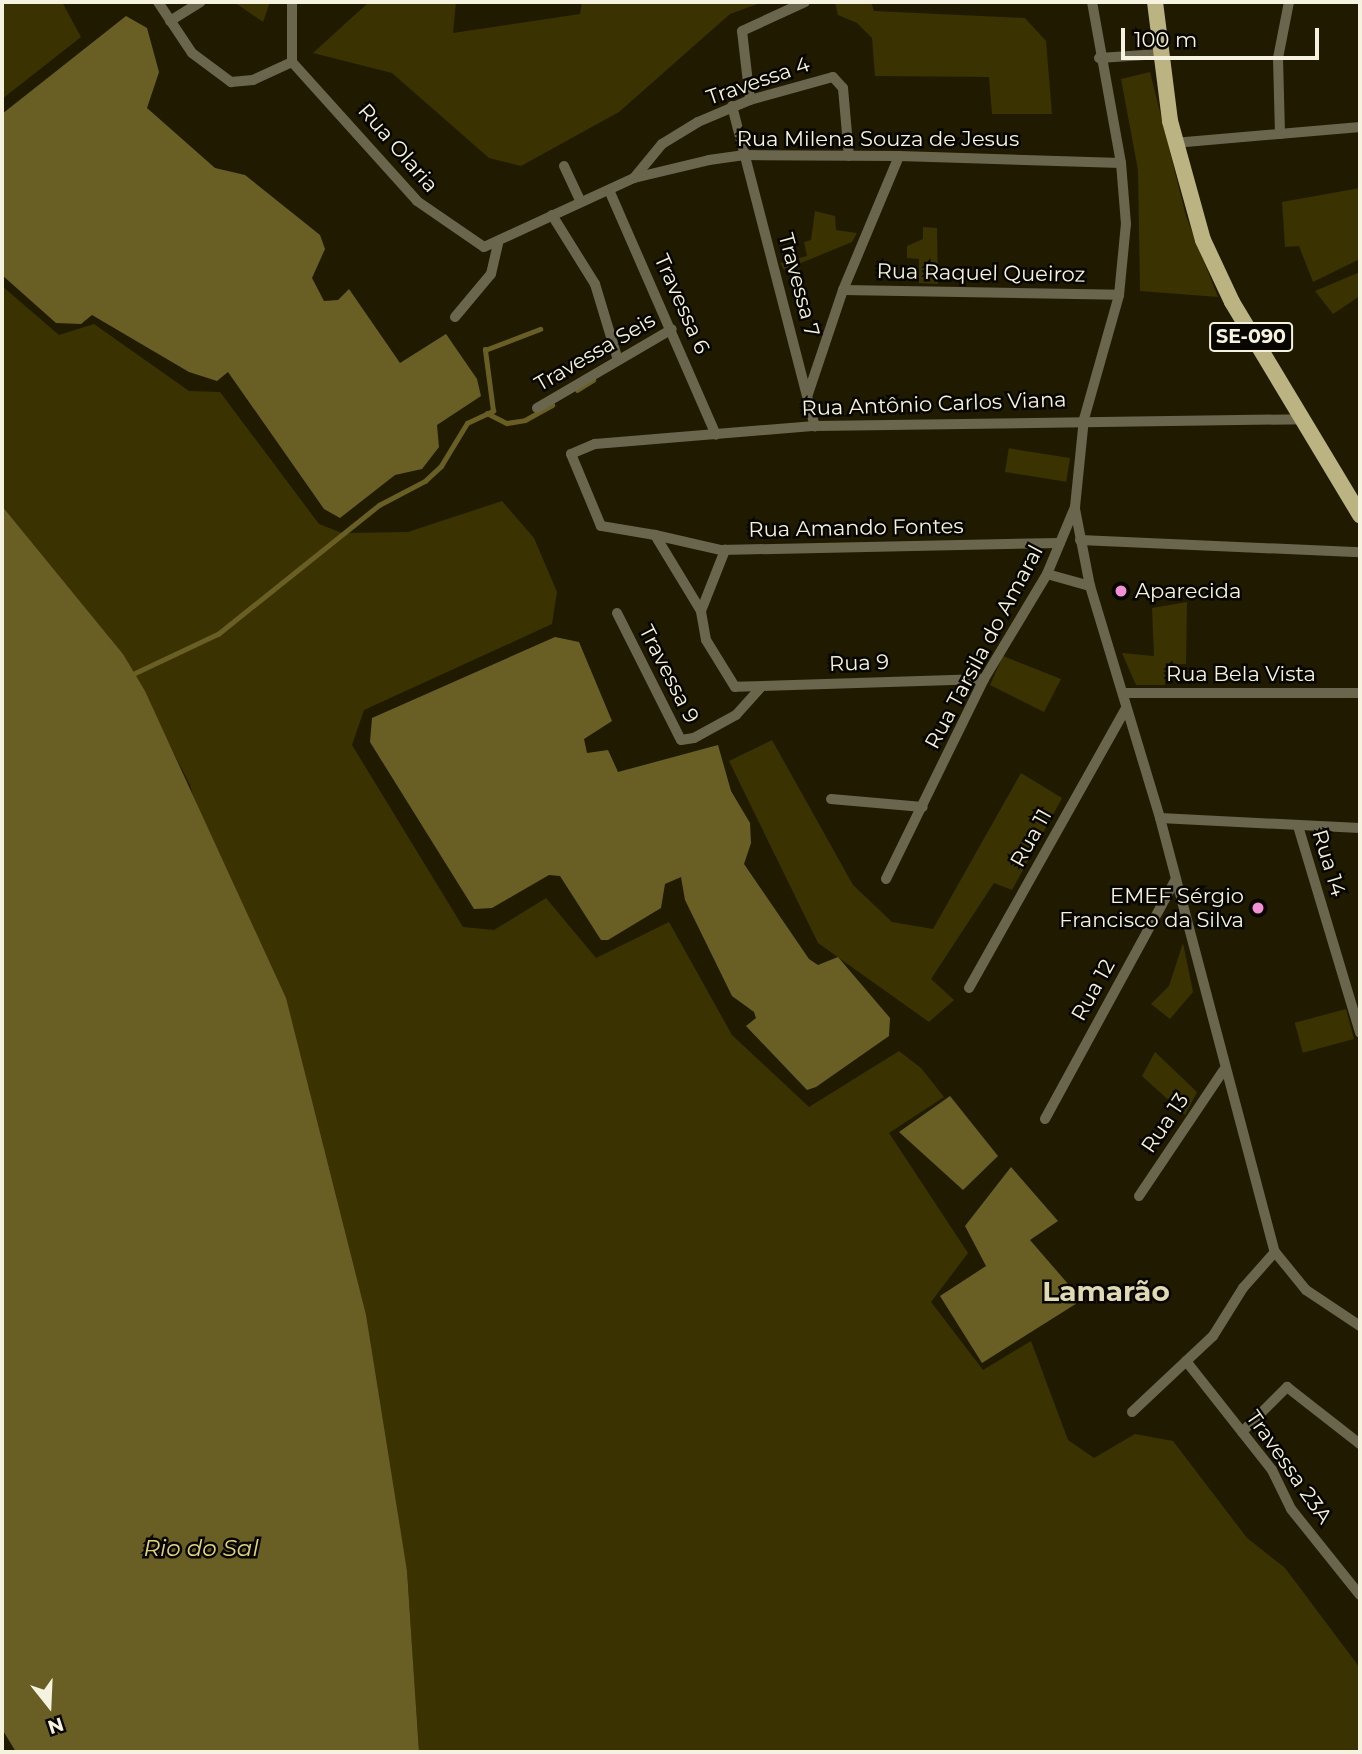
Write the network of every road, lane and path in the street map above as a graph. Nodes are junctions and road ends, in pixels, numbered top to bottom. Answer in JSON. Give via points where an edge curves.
{"nodes":[{"id":1,"x":158,"y":2,"type":"edge"},
{"id":2,"x":201,"y":2,"type":"edge"},
{"id":3,"x":292,"y":2,"type":"edge"},
{"id":4,"x":805,"y":2,"type":"edge"},
{"id":5,"x":1092,"y":2,"type":"edge"},
{"id":6,"x":1156,"y":2,"type":"edge"},
{"id":7,"x":1289,"y":2,"type":"edge"},
{"id":8,"x":170,"y":21,"type":"junction"},
{"id":9,"x":1160,"y":54,"type":"junction"},
{"id":10,"x":1098,"y":58,"type":"junction"},
{"id":11,"x":292,"y":62,"type":"junction"},
{"id":12,"x":750,"y":100,"type":"junction"},
{"id":13,"x":732,"y":106,"type":"junction"},
{"id":14,"x":1360,"y":127,"type":"edge"},
{"id":15,"x":1280,"y":134,"type":"junction"},
{"id":16,"x":1174,"y":143,"type":"junction"},
{"id":17,"x":743,"y":155,"type":"junction"},
{"id":18,"x":849,"y":156,"type":"junction"},
{"id":19,"x":899,"y":156,"type":"junction"},
{"id":20,"x":1121,"y":163,"type":"junction"},
{"id":21,"x":564,"y":166,"type":"dead end"},
{"id":22,"x":634,"y":178,"type":"junction"},
{"id":23,"x":609,"y":190,"type":"junction"},
{"id":24,"x":580,"y":201,"type":"junction"},
{"id":25,"x":552,"y":215,"type":"junction"},
{"id":26,"x":498,"y":244,"type":"junction"},
{"id":27,"x":484,"y":247,"type":"joint"},
{"id":28,"x":843,"y":290,"type":"junction"},
{"id":29,"x":1119,"y":295,"type":"junction"},
{"id":30,"x":456,"y":317,"type":"dead end"},
{"id":31,"x":672,"y":329,"type":"junction"},
{"id":32,"x":618,"y":360,"type":"junction"},
{"id":33,"x":808,"y":394,"type":"junction"},
{"id":34,"x":537,"y":408,"type":"dead end"},
{"id":35,"x":1084,"y":419,"type":"junction"},
{"id":36,"x":1304,"y":419,"type":"junction"},
{"id":37,"x":815,"y":426,"type":"junction"},
{"id":38,"x":716,"y":435,"type":"junction"},
{"id":39,"x":570,"y":456,"type":"joint"},
{"id":40,"x":1075,"y":507,"type":"junction"},
{"id":41,"x":1360,"y":515,"type":"edge"},
{"id":42,"x":654,"y":535,"type":"junction"},
{"id":43,"x":1080,"y":540,"type":"junction"},
{"id":44,"x":1060,"y":543,"type":"junction"},
{"id":45,"x":725,"y":550,"type":"junction"},
{"id":46,"x":1360,"y":552,"type":"edge"},
{"id":47,"x":1046,"y":574,"type":"junction"},
{"id":48,"x":1090,"y":586,"type":"junction"},
{"id":49,"x":701,"y":611,"type":"junction"},
{"id":50,"x":617,"y":613,"type":"dead end"},
{"id":51,"x":984,"y":679,"type":"junction"},
{"id":52,"x":760,"y":688,"type":"junction"},
{"id":53,"x":1360,"y":693,"type":"edge"},
{"id":54,"x":1123,"y":694,"type":"junction"},
{"id":55,"x":1126,"y":708,"type":"junction"},
{"id":56,"x":831,"y":799,"type":"dead end"},
{"id":57,"x":923,"y":807,"type":"junction"},
{"id":58,"x":1160,"y":818,"type":"junction"},
{"id":59,"x":1298,"y":826,"type":"junction"},
{"id":60,"x":1360,"y":828,"type":"edge"},
{"id":61,"x":1176,"y":878,"type":"junction"},
{"id":62,"x":886,"y":879,"type":"dead end"},
{"id":63,"x":970,"y":988,"type":"dead end"},
{"id":64,"x":1360,"y":1033,"type":"edge"},
{"id":65,"x":1223,"y":1070,"type":"junction"},
{"id":66,"x":1045,"y":1119,"type":"dead end"},
{"id":67,"x":1139,"y":1196,"type":"dead end"},
{"id":68,"x":1275,"y":1252,"type":"junction"},
{"id":69,"x":1360,"y":1326,"type":"edge"},
{"id":70,"x":1186,"y":1361,"type":"junction"},
{"id":71,"x":1132,"y":1412,"type":"dead end"},
{"id":72,"x":1242,"y":1432,"type":"junction"},
{"id":73,"x":1360,"y":1444,"type":"edge"},
{"id":74,"x":1360,"y":1595,"type":"edge"}],
"edges":[{"from":1,"to":8,"type":"street"},
{"from":2,"to":8,"type":"street"},
{"from":3,"to":11,"type":"street"},
{"from":4,"to":12,"type":"street","via":[[742,31]]},
{"from":5,"to":10,"type":"street"},
{"from":6,"to":9,"type":"main road","number":"SE-090"},
{"from":7,"to":15,"type":"street","via":[[1278,58]]},
{"from":8,"to":11,"type":"street","via":[[192,53],[231,82],[253,80]]},
{"from":9,"to":10,"type":"street"},
{"from":9,"to":16,"type":"main road","number":"SE-090"},
{"from":10,"to":20,"type":"street"},
{"from":11,"to":27,"type":"street","name":"Rua Olaria","via":[[417,201]]},
{"from":12,"to":13,"type":"street","name":"Travessa 4"},
{"from":12,"to":18,"type":"street","name":"Travessa 4","via":[[837,78],[844,95]]},
{"from":13,"to":17,"type":"street","name":"Travessa 7"},
{"from":13,"to":22,"type":"street","name":"Travessa 4","via":[[662,144]]},
{"from":14,"to":15,"type":"street"},
{"from":15,"to":16,"type":"street"},
{"from":16,"to":36,"type":"main road","number":"SE-090","via":[[1189,201],[1216,272]]},
{"from":17,"to":18,"type":"street","name":"Rua Milena Souza de Jesus"},
{"from":17,"to":22,"type":"street","name":"Rua Milena Souza de Jesus"},
{"from":17,"to":33,"type":"street","name":"Travessa 7"},
{"from":18,"to":19,"type":"street","name":"Rua Milena Souza de Jesus"},
{"from":19,"to":20,"type":"street","name":"Rua Milena Souza de Jesus"},
{"from":19,"to":28,"type":"street"},
{"from":20,"to":29,"type":"street","via":[[1126,224]]},
{"from":21,"to":24,"type":"street"},
{"from":22,"to":23,"type":"street","name":"Rua Milena Souza de Jesus"},
{"from":23,"to":24,"type":"street","name":"Rua Milena Souza de Jesus"},
{"from":23,"to":31,"type":"street","name":"Travessa 6"},
{"from":24,"to":25,"type":"street","name":"Rua Milena Souza de Jesus"},
{"from":25,"to":26,"type":"street","name":"Rua Milena Souza de Jesus"},
{"from":25,"to":32,"type":"street","via":[[595,284]]},
{"from":26,"to":27,"type":"street","name":"Rua Milena Souza de Jesus"},
{"from":26,"to":30,"type":"street","via":[[491,274]]},
{"from":28,"to":29,"type":"street","name":"Rua Raquel Queiroz"},
{"from":28,"to":33,"type":"street"},
{"from":29,"to":35,"type":"street"},
{"from":31,"to":32,"type":"street","name":"Travessa Seis"},
{"from":31,"to":38,"type":"street","name":"Travessa 6"},
{"from":32,"to":34,"type":"street","name":"Travessa Seis"},
{"from":33,"to":37,"type":"street","name":"Travessa 7"},
{"from":35,"to":36,"type":"street","name":"Rua Antônio Carlos Viana"},
{"from":35,"to":37,"type":"street","name":"Rua Antônio Carlos Viana"},
{"from":35,"to":40,"type":"street"},
{"from":36,"to":41,"type":"main road","number":"SE-090"},
{"from":37,"to":38,"type":"street","name":"Rua Antônio Carlos Viana"},
{"from":38,"to":39,"type":"street","name":"Rua Antônio Carlos Viana","via":[[595,444],[578,448]]},
{"from":39,"to":42,"type":"street","name":"Rua Amando Fontes","via":[[601,526]]},
{"from":40,"to":43,"type":"street"},
{"from":40,"to":44,"type":"street","name":"Rua Tarsila do Amaral"},
{"from":42,"to":45,"type":"street","name":"Rua Amando Fontes"},
{"from":42,"to":49,"type":"street"},
{"from":43,"to":46,"type":"street"},
{"from":43,"to":48,"type":"street"},
{"from":44,"to":45,"type":"street","name":"Rua Amando Fontes"},
{"from":44,"to":47,"type":"street","name":"Rua Tarsila do Amaral"},
{"from":45,"to":49,"type":"street"},
{"from":47,"to":48,"type":"street"},
{"from":47,"to":51,"type":"street","name":"Rua Tarsila do Amaral"},
{"from":48,"to":54,"type":"street"},
{"from":49,"to":52,"type":"street","name":"Rua 9","via":[[706,640],[735,687]]},
{"from":50,"to":52,"type":"street","name":"Travessa 9","via":[[681,740],[694,738],[736,715]]},
{"from":51,"to":52,"type":"street","name":"Rua 9"},
{"from":51,"to":57,"type":"street","name":"Rua Tarsila do Amaral"},
{"from":53,"to":54,"type":"street","name":"Rua Bela Vista"},
{"from":54,"to":55,"type":"street"},
{"from":55,"to":58,"type":"street"},
{"from":55,"to":63,"type":"street","name":"Rua 11"},
{"from":56,"to":57,"type":"street"},
{"from":57,"to":62,"type":"street","name":"Rua Tarsila do Amaral"},
{"from":58,"to":59,"type":"street"},
{"from":58,"to":61,"type":"street"},
{"from":59,"to":60,"type":"street"},
{"from":59,"to":64,"type":"street","name":"Rua 14"},
{"from":61,"to":65,"type":"street"},
{"from":61,"to":66,"type":"street","name":"Rua 12"},
{"from":65,"to":67,"type":"street","name":"Rua 13"},
{"from":65,"to":68,"type":"street"},
{"from":68,"to":69,"type":"street","via":[[1306,1290]]},
{"from":68,"to":70,"type":"street","via":[[1243,1288],[1213,1336]]},
{"from":70,"to":71,"type":"street"},
{"from":70,"to":72,"type":"street","name":"Travessa 23A"},
{"from":72,"to":73,"type":"street","via":[[1287,1387]]},
{"from":72,"to":74,"type":"street","name":"Travessa 23A","via":[[1272,1470],[1291,1510]]}]}
